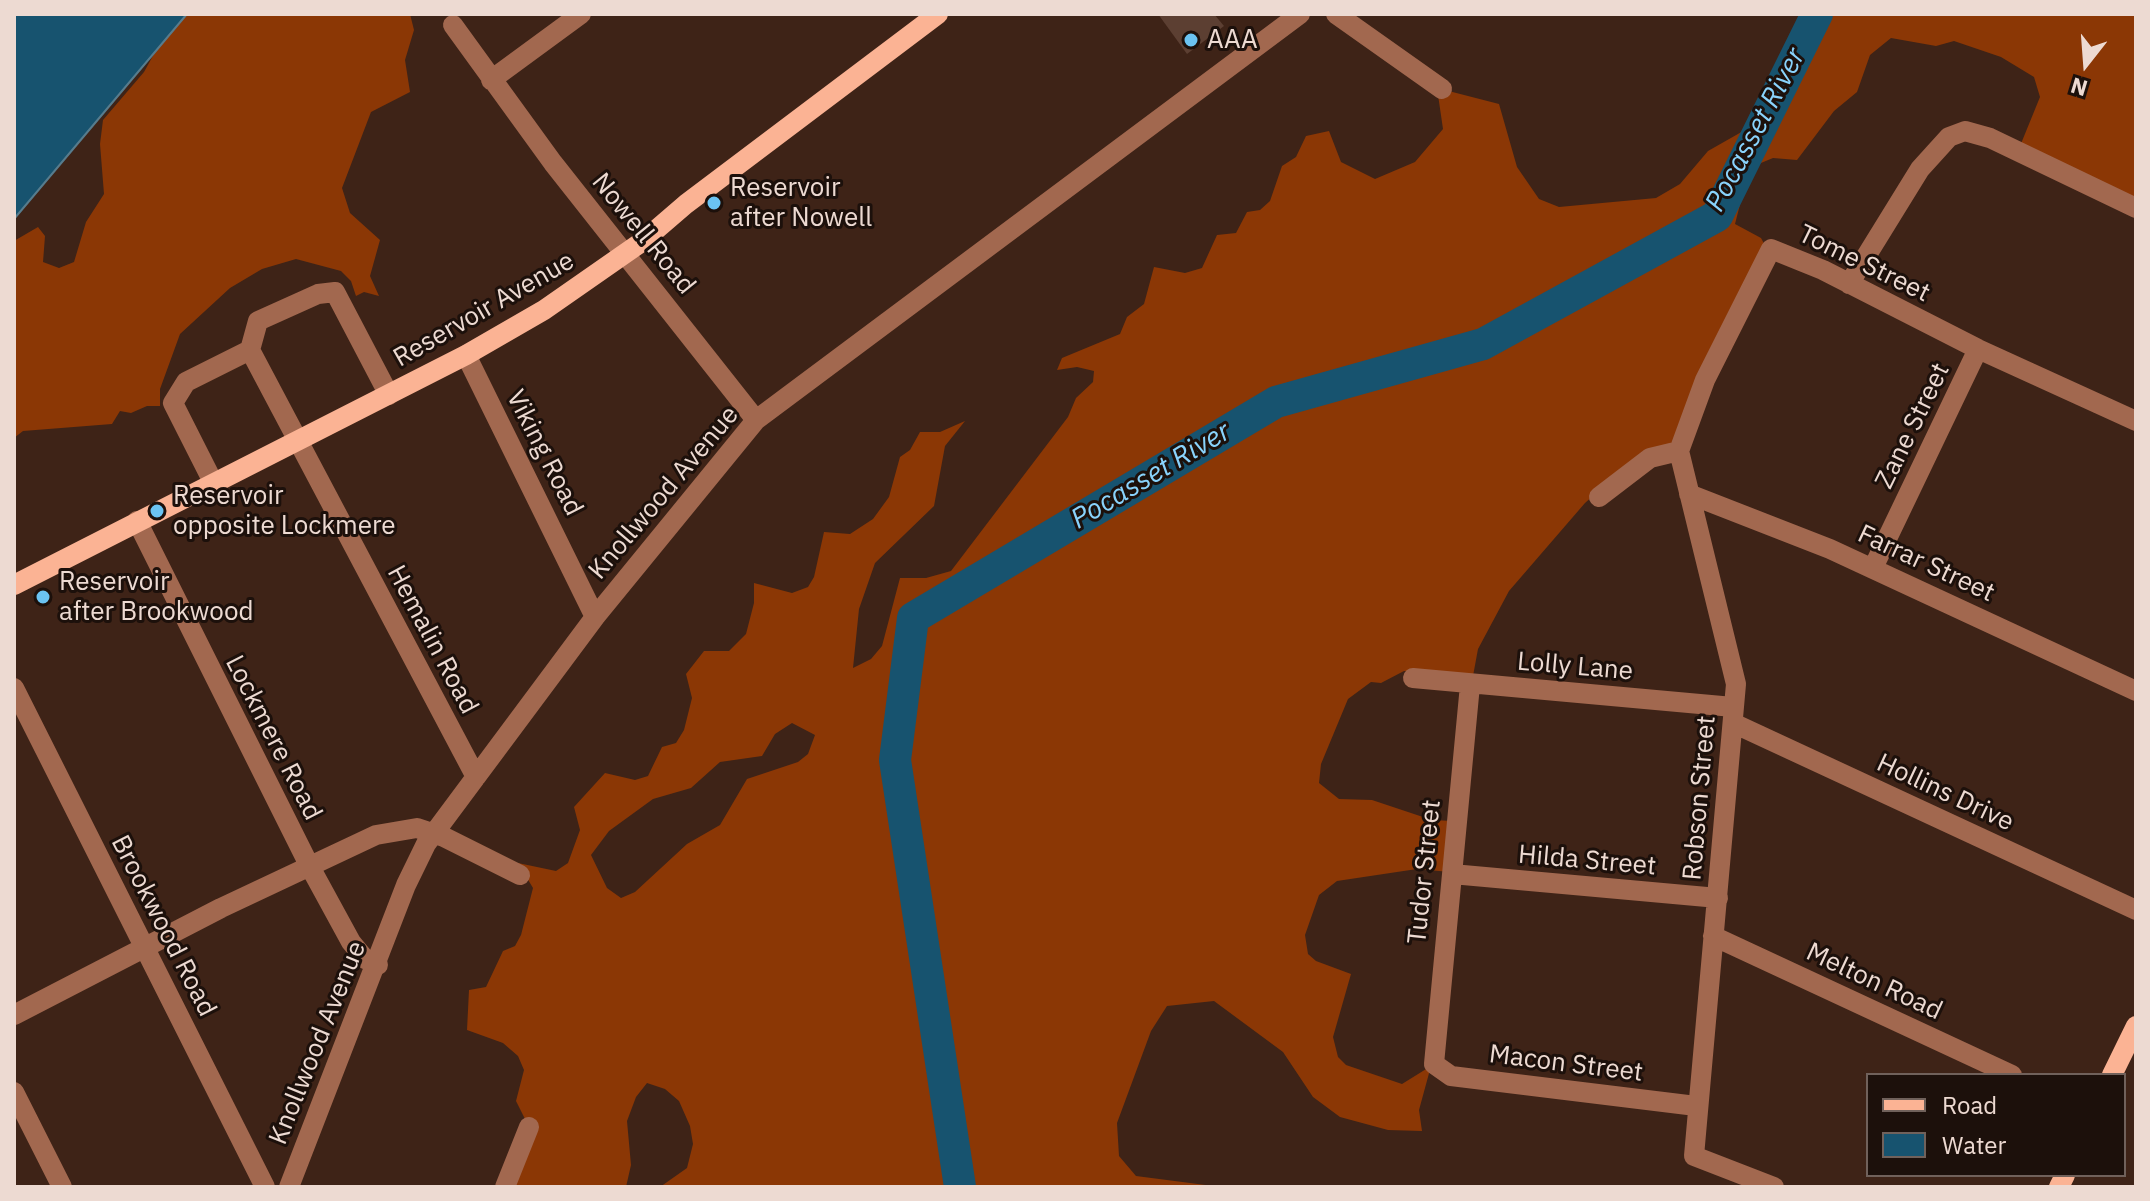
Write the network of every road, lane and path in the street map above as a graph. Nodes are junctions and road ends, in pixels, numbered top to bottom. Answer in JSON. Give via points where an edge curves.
{"nodes":[{"id":1,"x":581,"y":14,"type":"edge"},
{"id":2,"x":938,"y":14,"type":"edge"},
{"id":3,"x":1300,"y":14,"type":"edge"},
{"id":4,"x":1336,"y":14,"type":"edge"},
{"id":5,"x":453,"y":25,"type":"dead end"},
{"id":6,"x":491,"y":80,"type":"junction"},
{"id":7,"x":1442,"y":89,"type":"dead end"},
{"id":8,"x":2136,"y":208,"type":"edge"},
{"id":9,"x":623,"y":254,"type":"junction"},
{"id":10,"x":1849,"y":284,"type":"junction"},
{"id":11,"x":1978,"y":349,"type":"junction"},
{"id":12,"x":250,"y":350,"type":"junction"},
{"id":13,"x":466,"y":355,"type":"junction"},
{"id":14,"x":389,"y":395,"type":"junction"},
{"id":15,"x":756,"y":420,"type":"junction"},
{"id":16,"x":2136,"y":421,"type":"edge"},
{"id":17,"x":296,"y":443,"type":"junction"},
{"id":18,"x":1679,"y":451,"type":"junction"},
{"id":19,"x":214,"y":484,"type":"junction"},
{"id":20,"x":1689,"y":494,"type":"junction"},
{"id":21,"x":1599,"y":497,"type":"dead end"},
{"id":22,"x":137,"y":521,"type":"junction"},
{"id":23,"x":1873,"y":568,"type":"junction"},
{"id":24,"x":14,"y":585,"type":"edge"},
{"id":25,"x":595,"y":617,"type":"junction"},
{"id":26,"x":1413,"y":678,"type":"dead end"},
{"id":27,"x":1470,"y":685,"type":"junction"},
{"id":28,"x":14,"y":688,"type":"edge"},
{"id":29,"x":2136,"y":691,"type":"edge"},
{"id":30,"x":1733,"y":715,"type":"junction"},
{"id":31,"x":476,"y":777,"type":"junction"},
{"id":32,"x":439,"y":835,"type":"junction"},
{"id":33,"x":309,"y":865,"type":"junction"},
{"id":34,"x":1452,"y":874,"type":"junction"},
{"id":35,"x":520,"y":875,"type":"dead end"},
{"id":36,"x":1718,"y":898,"type":"junction"},
{"id":37,"x":2136,"y":910,"type":"edge"},
{"id":38,"x":1713,"y":936,"type":"junction"},
{"id":39,"x":147,"y":947,"type":"junction"},
{"id":40,"x":378,"y":965,"type":"junction"},
{"id":41,"x":14,"y":1015,"type":"edge"},
{"id":42,"x":2136,"y":1026,"type":"edge"},
{"id":43,"x":1434,"y":1064,"type":"joint"},
{"id":44,"x":2008,"y":1073,"type":"edge"},
{"id":45,"x":2113,"y":1073,"type":"edge"},
{"id":46,"x":14,"y":1092,"type":"edge"},
{"id":47,"x":1696,"y":1106,"type":"junction"},
{"id":48,"x":529,"y":1127,"type":"dead end"},
{"id":49,"x":62,"y":1187,"type":"edge"},
{"id":50,"x":265,"y":1187,"type":"edge"},
{"id":51,"x":289,"y":1187,"type":"edge"},
{"id":52,"x":505,"y":1187,"type":"edge"},
{"id":53,"x":1774,"y":1187,"type":"edge"}],
"edges":[{"from":1,"to":6,"type":"street"},
{"from":2,"to":9,"type":"main road","name":"Reservoir Avenue"},
{"from":3,"to":15,"type":"street","name":"Knollwood Avenue"},
{"from":4,"to":7,"type":"street"},
{"from":5,"to":6,"type":"street","name":"Nowell Road"},
{"from":6,"to":9,"type":"street","name":"Nowell Road"},
{"from":8,"to":10,"type":"street","via":[[1965,131],[1949,137],[1920,169]]},
{"from":9,"to":13,"type":"main road","name":"Reservoir Avenue","via":[[544,310]]},
{"from":9,"to":15,"type":"street","name":"Nowell Road"},
{"from":10,"to":11,"type":"street","name":"Tome Street"},
{"from":10,"to":18,"type":"street","name":"Tome Street","via":[[1771,249],[1705,380]]},
{"from":11,"to":16,"type":"street","name":"Tome Street"},
{"from":11,"to":23,"type":"street","name":"Zane Street"},
{"from":12,"to":14,"type":"street","via":[[258,321],[318,294],[335,292]]},
{"from":12,"to":17,"type":"street","name":"Hemalin Road"},
{"from":12,"to":19,"type":"street","via":[[186,382],[173,403]]},
{"from":13,"to":14,"type":"main road","name":"Reservoir Avenue"},
{"from":13,"to":25,"type":"street","name":"Viking Road"},
{"from":14,"to":17,"type":"main road","name":"Reservoir Avenue"},
{"from":15,"to":25,"type":"street","name":"Knollwood Avenue"},
{"from":17,"to":19,"type":"main road","name":"Reservoir Avenue"},
{"from":17,"to":31,"type":"street","name":"Hemalin Road"},
{"from":18,"to":20,"type":"street","name":"Robson Street"},
{"from":18,"to":21,"type":"street","via":[[1650,458]]},
{"from":19,"to":22,"type":"main road","name":"Reservoir Avenue"},
{"from":20,"to":23,"type":"street","name":"Farrar Street"},
{"from":20,"to":30,"type":"street","name":"Robson Street","via":[[1735,669]]},
{"from":22,"to":24,"type":"main road","name":"Reservoir Avenue"},
{"from":22,"to":33,"type":"street","name":"Lockmere Road"},
{"from":23,"to":29,"type":"street","name":"Farrar Street"},
{"from":25,"to":31,"type":"street","name":"Knollwood Avenue"},
{"from":26,"to":27,"type":"street","name":"Lolly Lane"},
{"from":27,"to":30,"type":"street","name":"Lolly Lane"},
{"from":27,"to":34,"type":"street","name":"Tudor Street"},
{"from":28,"to":39,"type":"street","name":"Brookwood Road"},
{"from":30,"to":36,"type":"street","name":"Robson Street"},
{"from":30,"to":37,"type":"street","name":"Hollins Drive"},
{"from":31,"to":32,"type":"street","name":"Knollwood Avenue"},
{"from":32,"to":33,"type":"street","via":[[417,828],[376,835]]},
{"from":32,"to":35,"type":"street"},
{"from":32,"to":40,"type":"street","name":"Knollwood Avenue","via":[[406,885]]},
{"from":33,"to":39,"type":"street"},
{"from":33,"to":40,"type":"street","name":"Lockmere Road","via":[[351,942]]},
{"from":34,"to":36,"type":"street","name":"Hilda Street"},
{"from":34,"to":43,"type":"street","name":"Tudor Street"},
{"from":36,"to":38,"type":"street","name":"Robson Street"},
{"from":38,"to":44,"type":"street","name":"Melton Road"},
{"from":38,"to":47,"type":"street","name":"Robson Street"},
{"from":39,"to":41,"type":"street"},
{"from":39,"to":50,"type":"street","name":"Brookwood Road"},
{"from":40,"to":51,"type":"street","name":"Knollwood Avenue"},
{"from":42,"to":45,"type":"main road"},
{"from":43,"to":47,"type":"street","name":"Macon Street","via":[[1451,1076]]},
{"from":46,"to":49,"type":"street"},
{"from":47,"to":53,"type":"street","name":"Robson Street","via":[[1694,1156]]},
{"from":48,"to":52,"type":"street"}]}
